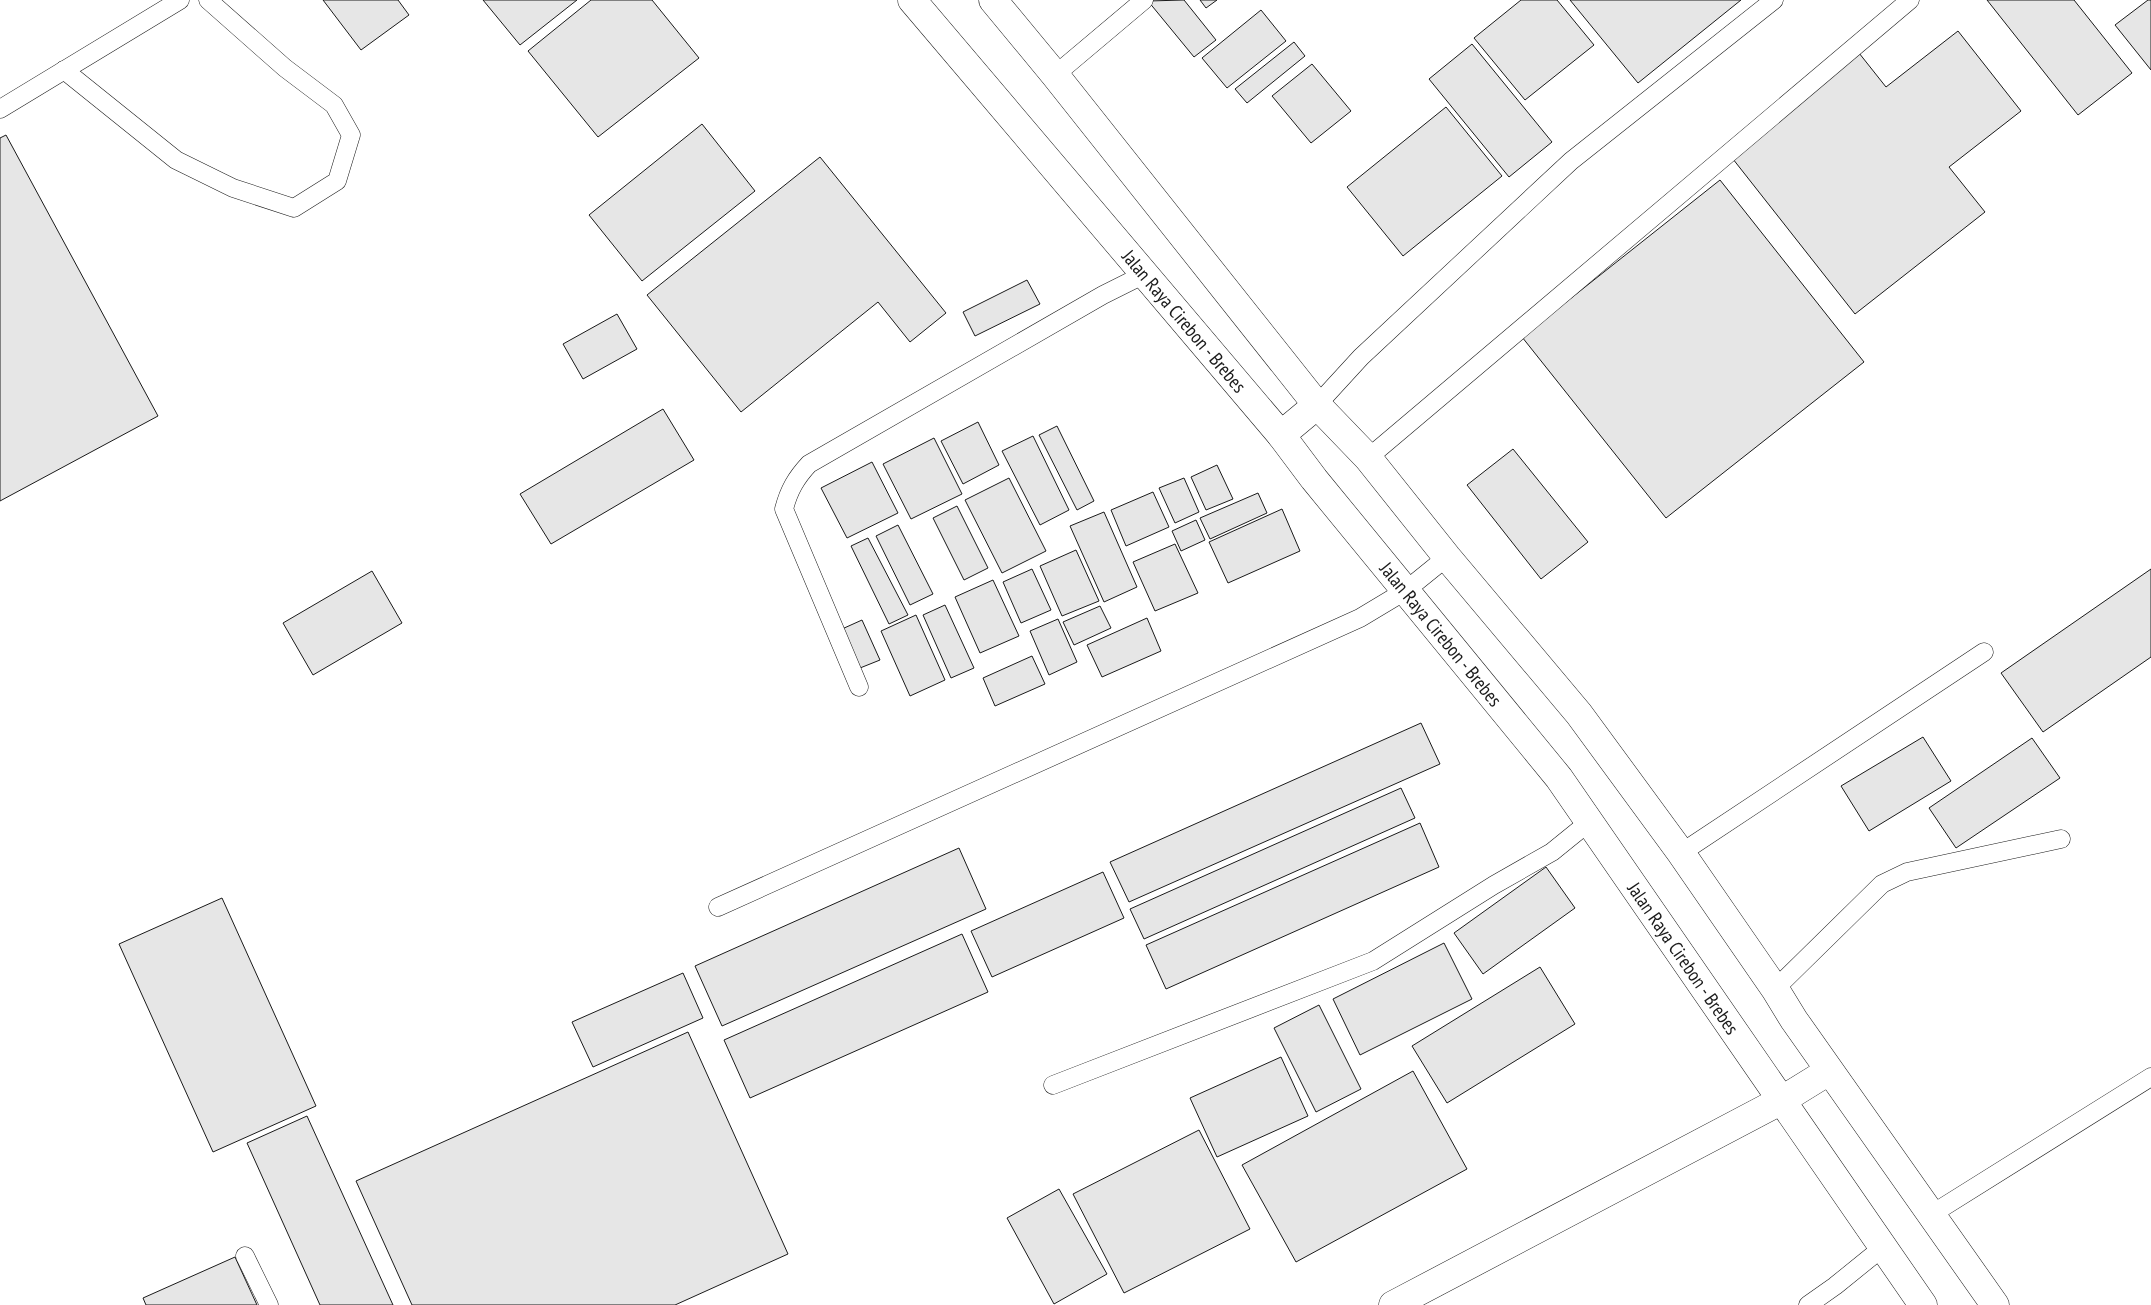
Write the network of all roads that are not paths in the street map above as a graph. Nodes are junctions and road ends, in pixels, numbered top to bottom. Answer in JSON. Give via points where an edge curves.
{"nodes":[{"id":1,"x":180,"y":0,"type":"edge"},
{"id":2,"x":208,"y":0,"type":"edge"},
{"id":3,"x":912,"y":0,"type":"edge"},
{"id":4,"x":993,"y":0,"type":"edge"},
{"id":5,"x":1144,"y":0,"type":"edge"},
{"id":6,"x":1774,"y":0,"type":"edge"},
{"id":7,"x":1910,"y":0,"type":"edge"},
{"id":8,"x":64,"y":70,"type":"junction"},
{"id":9,"x":1055,"y":75,"type":"junction"},
{"id":10,"x":0,"y":109,"type":"edge"},
{"id":11,"x":1146,"y":274,"type":"junction"},
{"id":12,"x":1318,"y":404,"type":"junction"},
{"id":13,"x":1281,"y":435,"type":"junction"},
{"id":14,"x":1368,"y":458,"type":"junction"},
{"id":15,"x":1447,"y":558,"type":"junction"},
{"id":16,"x":1405,"y":591,"type":"junction"},
{"id":17,"x":1984,"y":652,"type":"dead end"},
{"id":18,"x":859,"y":687,"type":"dead end"},
{"id":19,"x":1589,"y":822,"type":"junction"},
{"id":20,"x":2060,"y":840,"type":"dead end"},
{"id":21,"x":1681,"y":853,"type":"junction"},
{"id":22,"x":718,"y":907,"type":"dead end"},
{"id":23,"x":1775,"y":989,"type":"junction"},
{"id":24,"x":1829,"y":1071,"type":"junction"},
{"id":25,"x":2151,"y":1077,"type":"edge"},
{"id":26,"x":1053,"y":1085,"type":"dead end"},
{"id":27,"x":1782,"y":1100,"type":"junction"},
{"id":28,"x":1932,"y":1214,"type":"junction"},
{"id":29,"x":1882,"y":1248,"type":"junction"},
{"id":30,"x":245,"y":1256,"type":"dead end"},
{"id":31,"x":269,"y":1305,"type":"edge"},
{"id":32,"x":1392,"y":1305,"type":"edge"},
{"id":33,"x":1808,"y":1305,"type":"edge"},
{"id":34,"x":1923,"y":1305,"type":"edge"},
{"id":35,"x":1996,"y":1305,"type":"edge"}],
"edges":[{"from":1,"to":8,"type":"lane"},
{"from":2,"to":8,"type":"lane","via":[[285,68],[334,105],[351,135],[338,181],[294,208],[232,188],[176,160]]},
{"from":3,"to":11,"type":"main road","name":"Jalan Raya Cirebon - Brebes"},
{"from":4,"to":9,"type":"main road"},
{"from":5,"to":9,"type":"lane"},
{"from":6,"to":12,"type":"lane","via":[[1571,161],[1382,338]]},
{"from":7,"to":14,"type":"lane"},
{"from":8,"to":10,"type":"lane"},
{"from":9,"to":12,"type":"main road"},
{"from":11,"to":13,"type":"main road","name":"Jalan Raya Cirebon - Brebes"},
{"from":11,"to":18,"type":"lane","via":[[1102,295],[809,464],[795,479],[784,508]]},
{"from":12,"to":13,"type":"main road"},
{"from":12,"to":14,"type":"main road"},
{"from":13,"to":16,"type":"main road","name":"Jalan Raya Cirebon - Brebes"},
{"from":14,"to":15,"type":"main road"},
{"from":15,"to":16,"type":"lane"},
{"from":15,"to":21,"type":"main road","via":[[1579,714]]},
{"from":16,"to":19,"type":"main road","name":"Jalan Raya Cirebon - Brebes","via":[[1558,778]]},
{"from":16,"to":22,"type":"lane","via":[[1360,618]]},
{"from":17,"to":21,"type":"lane"},
{"from":19,"to":26,"type":"lane","via":[[1552,852],[1373,961]]},
{"from":19,"to":27,"type":"main road","name":"Jalan Raya Cirebon - Brebes"},
{"from":20,"to":23,"type":"lane","via":[[1907,872],[1882,884]]},
{"from":21,"to":23,"type":"main road"},
{"from":23,"to":24,"type":"main road"},
{"from":24,"to":27,"type":"main road"},
{"from":24,"to":28,"type":"main road"},
{"from":25,"to":28,"type":"lane"},
{"from":27,"to":29,"type":"main road","name":"Jalan Raya Cirebon - Brebes"},
{"from":27,"to":32,"type":"main road"},
{"from":28,"to":35,"type":"main road"},
{"from":29,"to":33,"type":"lane"},
{"from":29,"to":34,"type":"main road","name":"Jalan Raya Cirebon - Brebes"},
{"from":30,"to":31,"type":"lane"}]}
